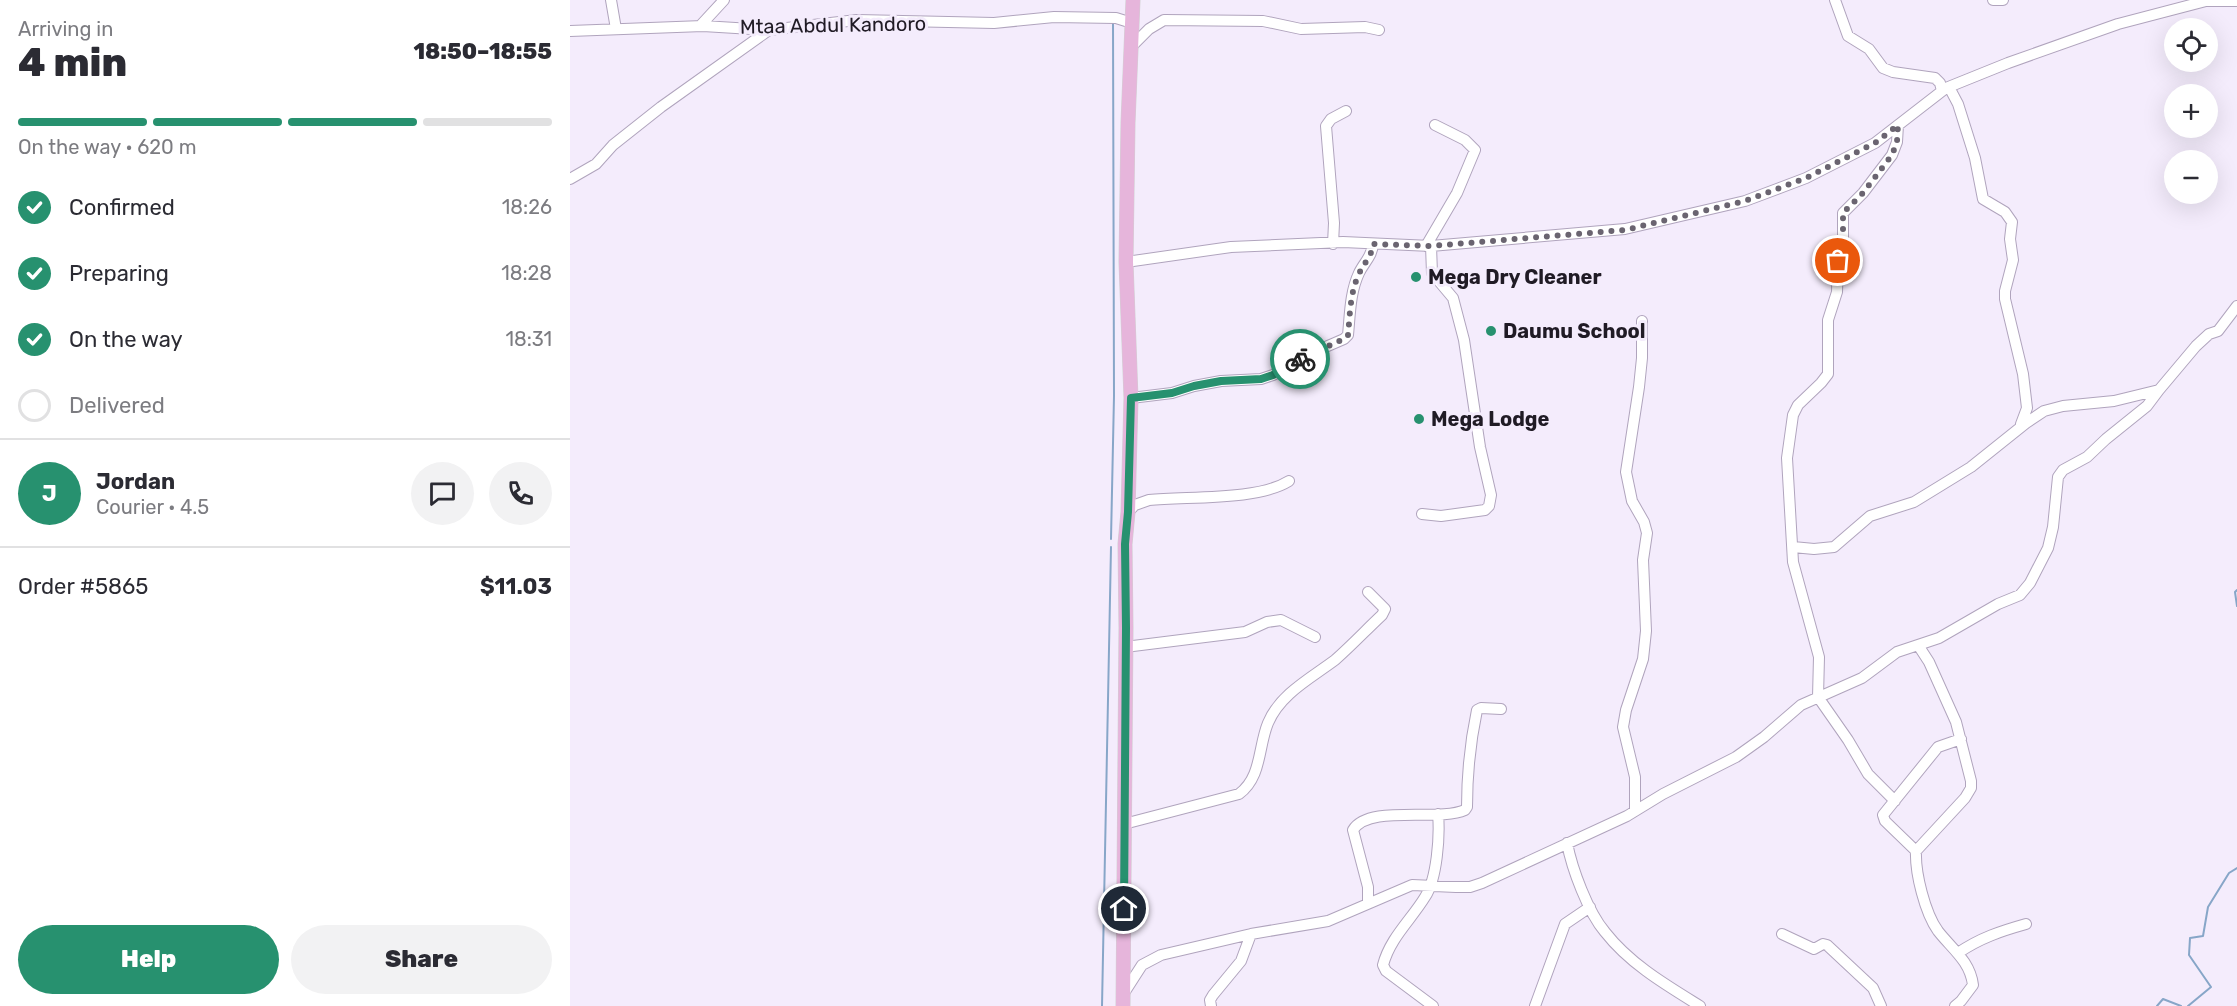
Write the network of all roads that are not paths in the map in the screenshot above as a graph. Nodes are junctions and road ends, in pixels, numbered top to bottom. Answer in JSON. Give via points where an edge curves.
{"nodes":[{"id":1,"x":611,"y":0,"type":"edge"},
{"id":2,"x":724,"y":0,"type":"edge"},
{"id":3,"x":1133,"y":0,"type":"edge"},
{"id":4,"x":1835,"y":0,"type":"edge"},
{"id":5,"x":1992,"y":0,"type":"edge"},
{"id":6,"x":2003,"y":0,"type":"edge"},
{"id":7,"x":2237,"y":0,"type":"edge"},
{"id":8,"x":1132,"y":23,"type":"junction"},
{"id":9,"x":700,"y":26,"type":"junction"},
{"id":10,"x":616,"y":29,"type":"junction"},
{"id":11,"x":769,"y":30,"type":"junction"},
{"id":12,"x":1379,"y":30,"type":"dead end"},
{"id":13,"x":570,"y":32,"type":"edge"},
{"id":14,"x":1131,"y":46,"type":"junction"},
{"id":15,"x":1946,"y":89,"type":"junction"},
{"id":16,"x":1346,"y":111,"type":"dead end"},
{"id":17,"x":1435,"y":125,"type":"dead end"},
{"id":18,"x":1898,"y":125,"type":"junction"},
{"id":19,"x":570,"y":179,"type":"edge"},
{"id":20,"x":1333,"y":244,"type":"junction"},
{"id":21,"x":1373,"y":244,"type":"junction"},
{"id":22,"x":1429,"y":246,"type":"junction"},
{"id":23,"x":1125,"y":262,"type":"junction"},
{"id":24,"x":2237,"y":306,"type":"edge"},
{"id":25,"x":1642,"y":321,"type":"dead end"},
{"id":26,"x":2159,"y":390,"type":"junction"},
{"id":27,"x":1131,"y":398,"type":"junction"},
{"id":28,"x":2020,"y":427,"type":"junction"},
{"id":29,"x":1289,"y":481,"type":"dead end"},
{"id":30,"x":1128,"y":512,"type":"junction"},
{"id":31,"x":1422,"y":514,"type":"dead end"},
{"id":32,"x":1793,"y":547,"type":"junction"},
{"id":33,"x":1368,"y":592,"type":"dead end"},
{"id":34,"x":1315,"y":637,"type":"dead end"},
{"id":35,"x":1918,"y":645,"type":"junction"},
{"id":36,"x":1125,"y":647,"type":"junction"},
{"id":37,"x":1818,"y":697,"type":"junction"},
{"id":38,"x":1501,"y":710,"type":"dead end"},
{"id":39,"x":1961,"y":739,"type":"junction"},
{"id":40,"x":1895,"y":801,"type":"junction"},
{"id":41,"x":1635,"y":811,"type":"junction"},
{"id":42,"x":1438,"y":814,"type":"junction"},
{"id":43,"x":1124,"y":825,"type":"junction"},
{"id":44,"x":1567,"y":843,"type":"junction"},
{"id":45,"x":1556,"y":850,"type":"junction"},
{"id":46,"x":1916,"y":850,"type":"junction"},
{"id":47,"x":1571,"y":864,"type":"junction"},
{"id":48,"x":1432,"y":885,"type":"junction"},
{"id":49,"x":1368,"y":903,"type":"junction"},
{"id":50,"x":1590,"y":907,"type":"junction"},
{"id":51,"x":2026,"y":924,"type":"dead end"},
{"id":52,"x":1251,"y":934,"type":"junction"},
{"id":53,"x":1782,"y":934,"type":"dead end"},
{"id":54,"x":1958,"y":952,"type":"junction"},
{"id":55,"x":1123,"y":1000,"type":"edge"},
{"id":56,"x":1211,"y":1006,"type":"edge"},
{"id":57,"x":1433,"y":1006,"type":"edge"},
{"id":58,"x":1535,"y":1006,"type":"edge"},
{"id":59,"x":1700,"y":1006,"type":"edge"},
{"id":60,"x":1881,"y":1006,"type":"edge"},
{"id":61,"x":1955,"y":1006,"type":"edge"}],
"edges":[{"from":1,"to":10,"type":"street"},
{"from":2,"to":9,"type":"street"},
{"from":3,"to":8,"type":"main road"},
{"from":4,"to":15,"type":"street","via":[[1848,36],[1869,49],[1883,68],[1935,78]]},
{"from":5,"to":6,"type":"street"},
{"from":7,"to":15,"type":"street","via":[[2206,1],[2118,24]]},
{"from":8,"to":11,"type":"street","name":"Mtaa Abdul Kandoro","via":[[1116,18],[1054,17],[994,23],[856,20]]},
{"from":8,"to":14,"type":"main road"},
{"from":9,"to":10,"type":"street","name":"Mtaa Abdul Kandoro"},
{"from":9,"to":11,"type":"street","name":"Mtaa Abdul Kandoro"},
{"from":10,"to":13,"type":"street","name":"Mtaa Abdul Kandoro"},
{"from":11,"to":19,"type":"street","via":[[661,107],[613,145],[596,164]]},
{"from":12,"to":14,"type":"street","via":[[1301,28],[1263,21],[1164,20]]},
{"from":14,"to":23,"type":"main road"},
{"from":15,"to":18,"type":"street"},
{"from":15,"to":28,"type":"street","via":[[1958,104],[1976,158],[1982,196],[2012,222],[2013,260],[2005,291],[2027,408]]},
{"from":16,"to":20,"type":"street","via":[[1326,126]]},
{"from":17,"to":22,"type":"street","via":[[1474,150]]},
{"from":18,"to":22,"type":"street","via":[[1875,143],[1806,178],[1745,201],[1618,231]]},
{"from":18,"to":32,"type":"street","via":[[1892,155],[1843,213],[1837,292],[1828,320],[1828,374],[1792,415],[1787,458]]},
{"from":20,"to":21,"type":"street"},
{"from":20,"to":23,"type":"street","via":[[1231,247]]},
{"from":21,"to":22,"type":"street"},
{"from":21,"to":27,"type":"street","via":[[1371,256],[1358,274],[1348,335],[1344,339],[1261,379],[1221,381]]},
{"from":22,"to":31,"type":"street","via":[[1432,273],[1453,298],[1464,340],[1491,495],[1485,510],[1446,516]]},
{"from":23,"to":27,"type":"main road"},
{"from":24,"to":26,"type":"street","via":[[2218,331],[2196,346]]},
{"from":25,"to":41,"type":"street","via":[[1639,387],[1626,472],[1632,501],[1647,533],[1643,560],[1643,659],[1623,727],[1635,777]]},
{"from":26,"to":28,"type":"street","via":[[2044,411]]},
{"from":26,"to":35,"type":"street","via":[[2147,406],[2094,451],[2061,471],[2048,548],[2026,590]]},
{"from":27,"to":30,"type":"main road"},
{"from":28,"to":32,"type":"street","via":[[1971,466],[1914,502],[1870,516],[1834,547]]},
{"from":29,"to":30,"type":"street","via":[[1254,492],[1149,500]]},
{"from":30,"to":36,"type":"main road"},
{"from":32,"to":37,"type":"street","via":[[1795,573],[1819,657]]},
{"from":33,"to":43,"type":"street","via":[[1385,609],[1382,615],[1335,659],[1302,682],[1274,711],[1259,761],[1244,790]]},
{"from":34,"to":36,"type":"street","via":[[1281,620],[1245,632]]},
{"from":35,"to":37,"type":"street","via":[[1897,652],[1862,678]]},
{"from":35,"to":39,"type":"street"},
{"from":36,"to":43,"type":"main road"},
{"from":37,"to":40,"type":"street","via":[[1868,774]]},
{"from":37,"to":41,"type":"street","via":[[1801,705],[1736,757]]},
{"from":38,"to":42,"type":"street","via":[[1477,710],[1467,772],[1467,807]]},
{"from":39,"to":40,"type":"street","via":[[1938,747]]},
{"from":39,"to":46,"type":"street","via":[[1971,788],[1955,811]]},
{"from":40,"to":46,"type":"street","via":[[1883,818]]},
{"from":41,"to":44,"type":"street"},
{"from":42,"to":48,"type":"street"},
{"from":42,"to":49,"type":"street","via":[[1375,818],[1355,826]]},
{"from":43,"to":55,"type":"main road"},
{"from":44,"to":45,"type":"street"},
{"from":44,"to":47,"type":"street"},
{"from":45,"to":47,"type":"street"},
{"from":45,"to":48,"type":"street","via":[[1470,887]]},
{"from":46,"to":54,"type":"street","via":[[1928,914]]},
{"from":47,"to":50,"type":"street"},
{"from":48,"to":49,"type":"street","via":[[1401,888]]},
{"from":48,"to":57,"type":"street","via":[[1391,944],[1383,965]]},
{"from":49,"to":52,"type":"street","via":[[1328,921]]},
{"from":50,"to":58,"type":"street","via":[[1565,924]]},
{"from":50,"to":59,"type":"street","via":[[1603,931],[1623,952]]},
{"from":51,"to":54,"type":"street","via":[[1994,933]]},
{"from":52,"to":55,"type":"street","via":[[1161,955],[1142,965]]},
{"from":52,"to":56,"type":"street","via":[[1241,961],[1213,994]]},
{"from":53,"to":60,"type":"street","via":[[1814,949],[1827,945],[1874,988]]},
{"from":54,"to":61,"type":"street","via":[[1969,968],[1973,985]]}]}
